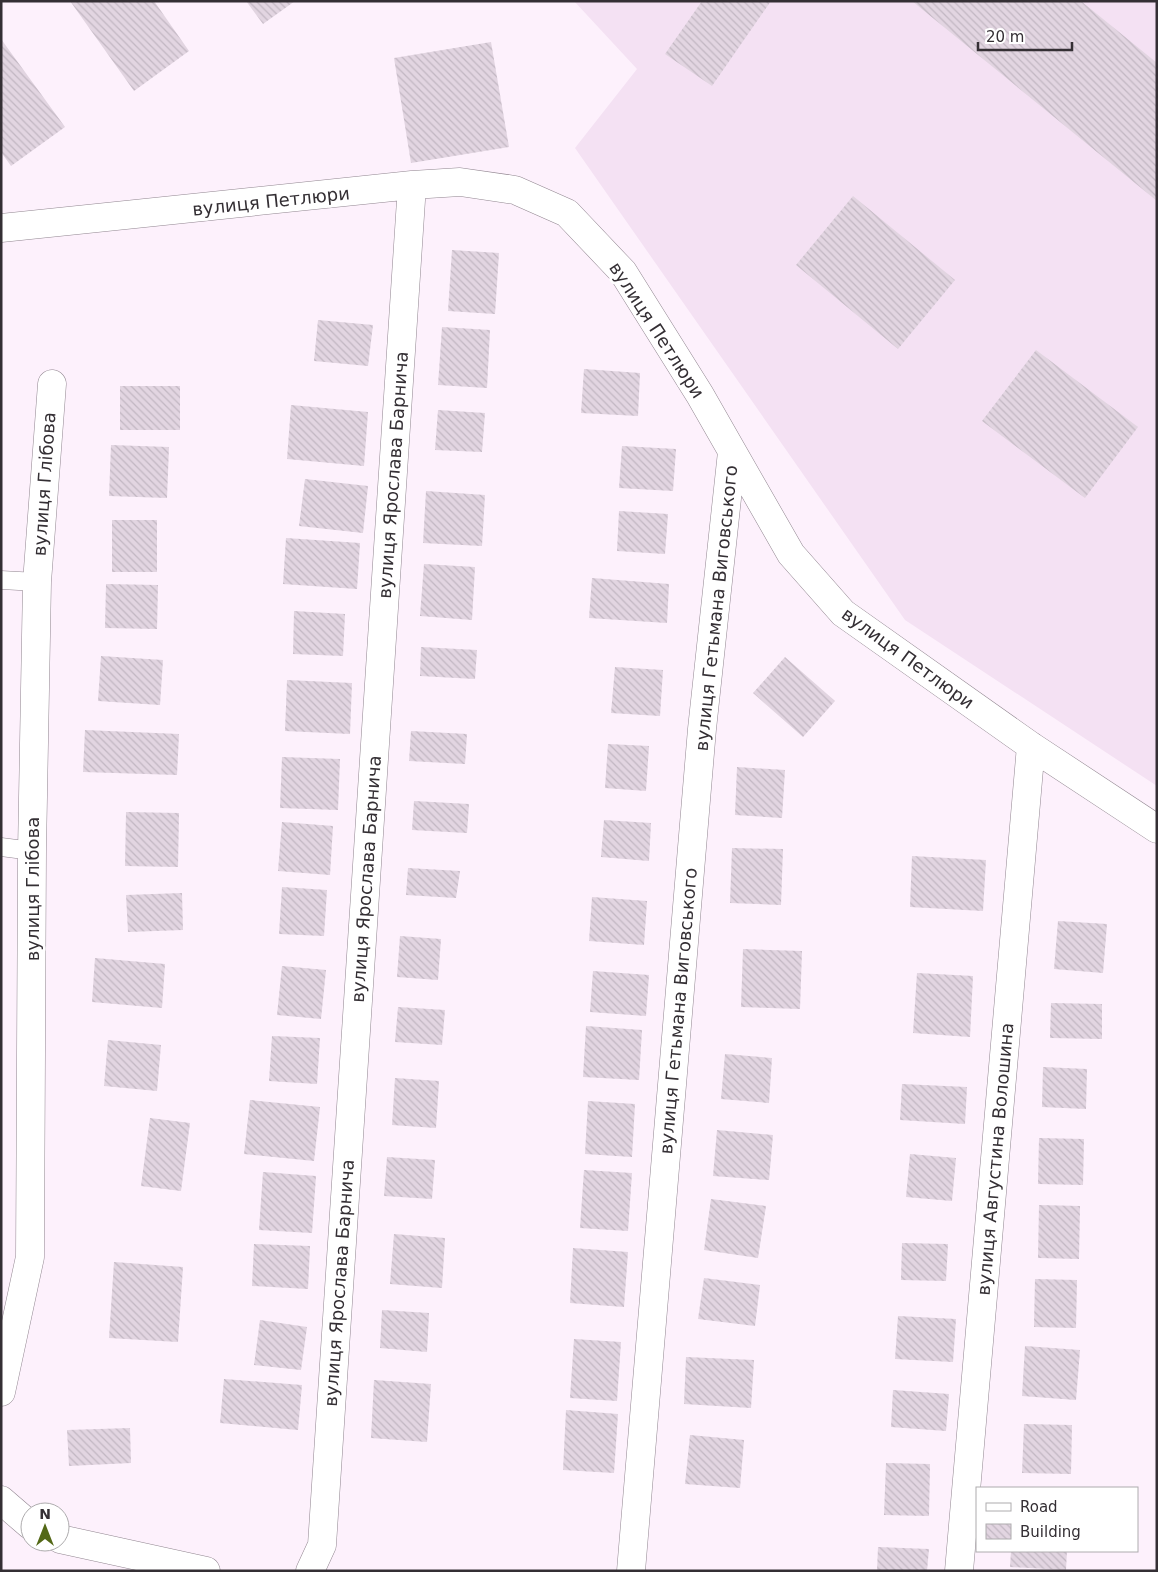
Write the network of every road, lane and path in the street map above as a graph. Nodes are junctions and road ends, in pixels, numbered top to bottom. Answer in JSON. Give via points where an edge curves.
{"nodes":[{"id":1,"x":412,"y":185,"type":"junction"},
{"id":2,"x":1,"y":228,"type":"edge"},
{"id":3,"x":52,"y":384,"type":"dead end"},
{"id":4,"x":732,"y":452,"type":"junction"},
{"id":5,"x":1,"y":580,"type":"edge"},
{"id":6,"x":36,"y":582,"type":"junction"},
{"id":7,"x":1031,"y":746,"type":"junction"},
{"id":8,"x":1157,"y":829,"type":"edge"},
{"id":9,"x":1,"y":847,"type":"edge"},
{"id":10,"x":32,"y":851,"type":"junction"},
{"id":11,"x":1,"y":1392,"type":"edge"},
{"id":12,"x":1,"y":1500,"type":"edge"},
{"id":13,"x":20,"y":1516,"type":"edge"},
{"id":14,"x":70,"y":1541,"type":"edge"},
{"id":15,"x":206,"y":1571,"type":"edge"},
{"id":16,"x":310,"y":1571,"type":"edge"},
{"id":17,"x":630,"y":1571,"type":"edge"},
{"id":18,"x":958,"y":1571,"type":"edge"}],
"edges":[{"from":1,"to":2,"type":"street","name":"вулиця Петлюри"},
{"from":1,"to":4,"type":"street","name":"вулиця Петлюри","via":[[460,182],[515,190],[567,213],[623,272]]},
{"from":1,"to":16,"type":"street","name":"вулиця Ярослава Барнича","via":[[322,1545]]},
{"from":3,"to":6,"type":"street","name":"вулиця Глібова"},
{"from":4,"to":7,"type":"street","name":"вулиця Петлюри","via":[[791,554],[843,613]]},
{"from":4,"to":17,"type":"street","name":"вулиця Гетьмана Виговського","via":[[702,729]]},
{"from":5,"to":6,"type":"lane"},
{"from":6,"to":10,"type":"street","name":"вулиця Глібова"},
{"from":7,"to":8,"type":"street","name":"вулиця Петлюри"},
{"from":7,"to":18,"type":"street","name":"вулиця Августина Волошина"},
{"from":9,"to":10,"type":"lane"},
{"from":10,"to":11,"type":"street","name":"вулиця Глібова","via":[[30,1257]]},
{"from":12,"to":13,"type":"street"},
{"from":14,"to":15,"type":"street"}]}
